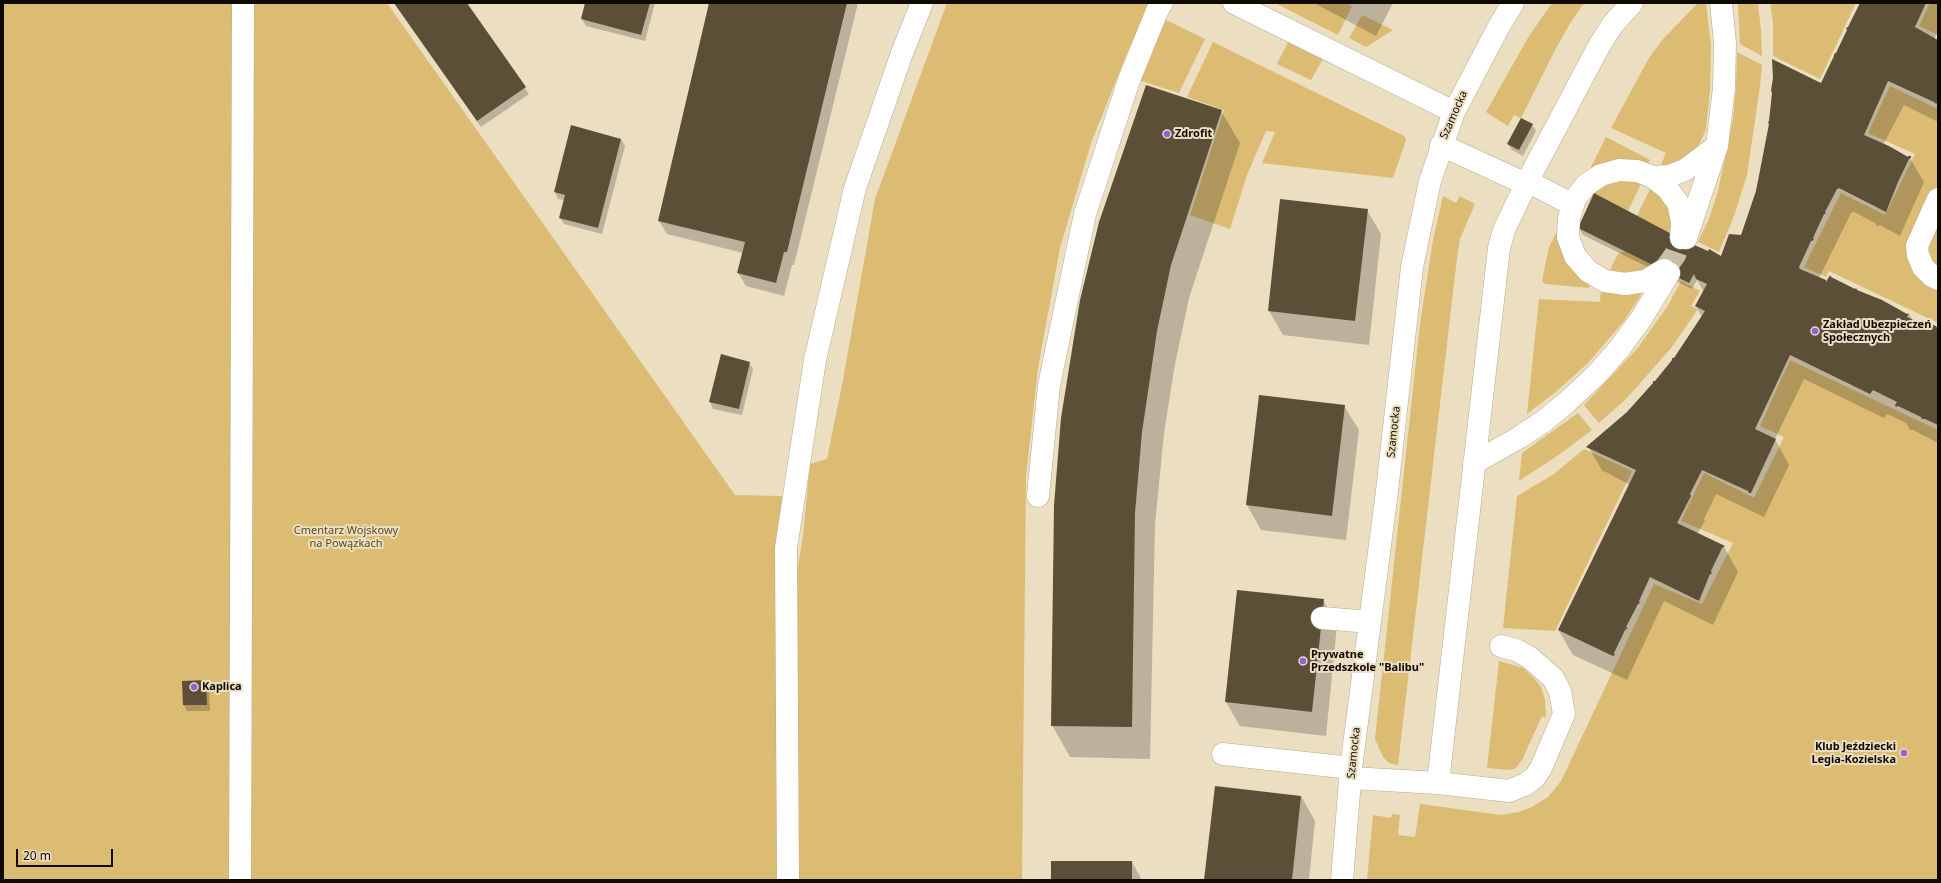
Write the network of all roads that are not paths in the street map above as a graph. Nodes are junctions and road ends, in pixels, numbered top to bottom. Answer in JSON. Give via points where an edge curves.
{"nodes":[{"id":1,"x":243,"y":3,"type":"edge"},
{"id":2,"x":922,"y":3,"type":"edge"},
{"id":3,"x":1162,"y":3,"type":"edge"},
{"id":4,"x":1234,"y":3,"type":"edge"},
{"id":5,"x":1513,"y":3,"type":"edge"},
{"id":6,"x":1632,"y":3,"type":"edge"},
{"id":7,"x":1721,"y":3,"type":"edge"},
{"id":8,"x":1454,"y":112,"type":"junction"},
{"id":9,"x":1441,"y":145,"type":"junction"},
{"id":10,"x":1717,"y":146,"type":"junction"},
{"id":11,"x":1654,"y":177,"type":"junction"},
{"id":12,"x":1526,"y":182,"type":"junction"},
{"id":13,"x":1938,"y":199,"type":"edge"},
{"id":14,"x":1573,"y":204,"type":"junction"},
{"id":15,"x":1938,"y":279,"type":"edge"},
{"id":16,"x":1474,"y":463,"type":"junction"},
{"id":17,"x":1038,"y":496,"type":"dead end"},
{"id":18,"x":1322,"y":618,"type":"dead end"},
{"id":19,"x":1370,"y":622,"type":"junction"},
{"id":20,"x":1501,"y":646,"type":"dead end"},
{"id":21,"x":1223,"y":754,"type":"dead end"},
{"id":22,"x":1351,"y":773,"type":"junction"},
{"id":23,"x":1438,"y":783,"type":"junction"},
{"id":24,"x":240,"y":880,"type":"edge"},
{"id":25,"x":788,"y":880,"type":"edge"},
{"id":26,"x":1342,"y":880,"type":"edge"}],
"edges":[{"from":1,"to":24,"type":"street"},
{"from":2,"to":25,"type":"street","via":[[855,188],[815,360],[794,493],[786,548]]},
{"from":3,"to":17,"type":"street","via":[[1129,80],[1085,214],[1049,385]]},
{"from":4,"to":8,"type":"street"},
{"from":5,"to":8,"type":"street","name":"Szamocka"},
{"from":6,"to":12,"type":"street","via":[[1613,24],[1599,46]]},
{"from":7,"to":10,"type":"street","via":[[1725,43],[1724,88]]},
{"from":8,"to":9,"type":"street","name":"Szamocka"},
{"from":9,"to":12,"type":"street"},
{"from":9,"to":19,"type":"street","name":"Szamocka","via":[[1430,181],[1412,267]]},
{"from":10,"to":11,"type":"street","via":[[1685,170],[1669,176]]},
{"from":10,"to":11,"type":"street","via":[[1683,240],[1678,203],[1667,188]]},
{"from":11,"to":14,"type":"street","via":[[1624,170],[1601,175],[1586,185]]},
{"from":12,"to":14,"type":"street"},
{"from":12,"to":16,"type":"street","via":[[1504,230],[1499,248]]},
{"from":13,"to":15,"type":"street","via":[[1917,246],[1922,266]]},
{"from":14,"to":16,"type":"street","via":[[1568,237],[1575,256],[1588,271],[1605,281],[1625,284],[1645,281],[1666,272],[1641,319],[1597,374],[1544,421]]},
{"from":16,"to":23,"type":"street"},
{"from":18,"to":19,"type":"street"},
{"from":19,"to":22,"type":"street","name":"Szamocka"},
{"from":20,"to":23,"type":"street","via":[[1529,657],[1553,678],[1560,691],[1564,714],[1541,768],[1526,784],[1509,791]]},
{"from":21,"to":22,"type":"street"},
{"from":22,"to":23,"type":"street"},
{"from":22,"to":26,"type":"street","name":"Szamocka"}]}
